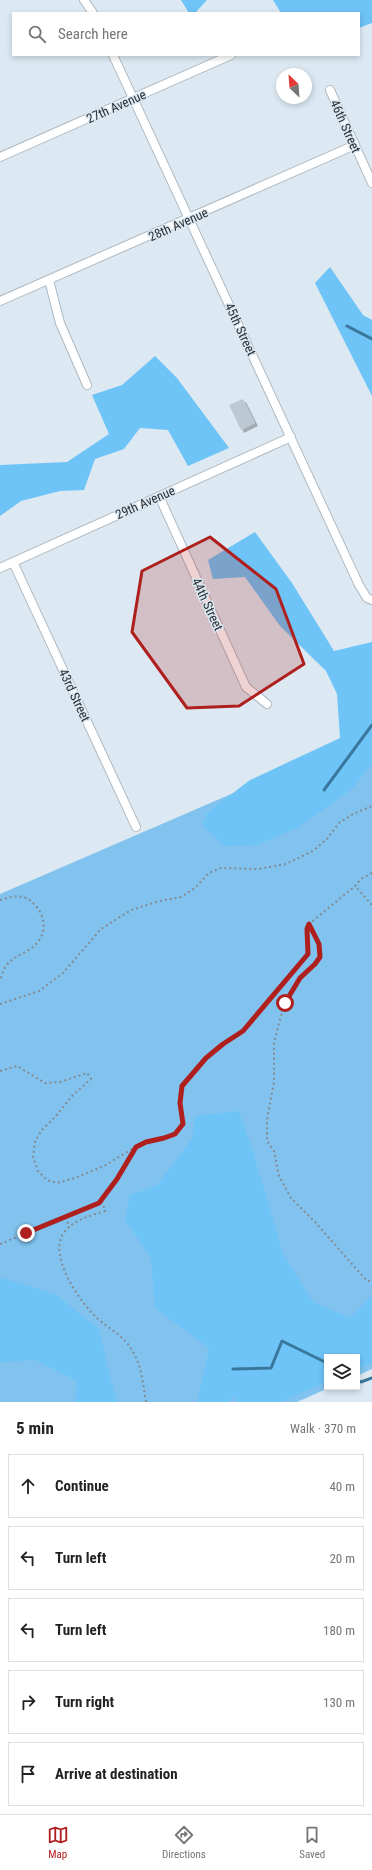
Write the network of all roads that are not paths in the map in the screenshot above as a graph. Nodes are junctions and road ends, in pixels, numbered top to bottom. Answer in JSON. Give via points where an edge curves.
{"nodes":[{"id":1,"x":84,"y":0,"type":"edge"},
{"id":2,"x":92,"y":12,"type":"edge"},
{"id":3,"x":113,"y":56,"type":"edge"},
{"id":4,"x":229,"y":56,"type":"edge"},
{"id":5,"x":330,"y":90,"type":"dead end"},
{"id":6,"x":133,"y":98,"type":"junction"},
{"id":7,"x":355,"y":146,"type":"junction"},
{"id":8,"x":0,"y":157,"type":"edge"},
{"id":9,"x":372,"y":183,"type":"edge"},
{"id":10,"x":189,"y":219,"type":"junction"},
{"id":11,"x":50,"y":280,"type":"junction"},
{"id":12,"x":0,"y":301,"type":"edge"},
{"id":13,"x":87,"y":385,"type":"dead end"},
{"id":14,"x":291,"y":437,"type":"junction"},
{"id":15,"x":159,"y":496,"type":"junction"},
{"id":16,"x":13,"y":562,"type":"junction"},
{"id":17,"x":0,"y":568,"type":"edge"},
{"id":18,"x":372,"y":600,"type":"edge"},
{"id":19,"x":267,"y":704,"type":"dead end"},
{"id":20,"x":136,"y":827,"type":"dead end"}],
"edges":[{"from":1,"to":2,"type":"street"},
{"from":3,"to":6,"type":"street","name":"45th Street"},
{"from":4,"to":6,"type":"street","name":"27th Avenue"},
{"from":5,"to":7,"type":"street","name":"46th Street"},
{"from":6,"to":8,"type":"street","name":"27th Avenue"},
{"from":6,"to":10,"type":"street","name":"45th Street"},
{"from":7,"to":9,"type":"street","name":"46th Street"},
{"from":7,"to":10,"type":"street","name":"28th Avenue"},
{"from":10,"to":11,"type":"street","name":"28th Avenue"},
{"from":10,"to":14,"type":"street","name":"45th Street"},
{"from":11,"to":12,"type":"street","name":"28th Avenue"},
{"from":11,"to":13,"type":"street","via":[[60,323]]},
{"from":14,"to":15,"type":"street","name":"29th Avenue"},
{"from":14,"to":18,"type":"street","name":"45th Street","via":[[358,585],[367,598]]},
{"from":15,"to":16,"type":"street","name":"29th Avenue"},
{"from":15,"to":19,"type":"street","name":"44th Street","via":[[246,687]]},
{"from":16,"to":17,"type":"street","name":"29th Avenue"},
{"from":16,"to":20,"type":"street","name":"43rd Street"}]}
